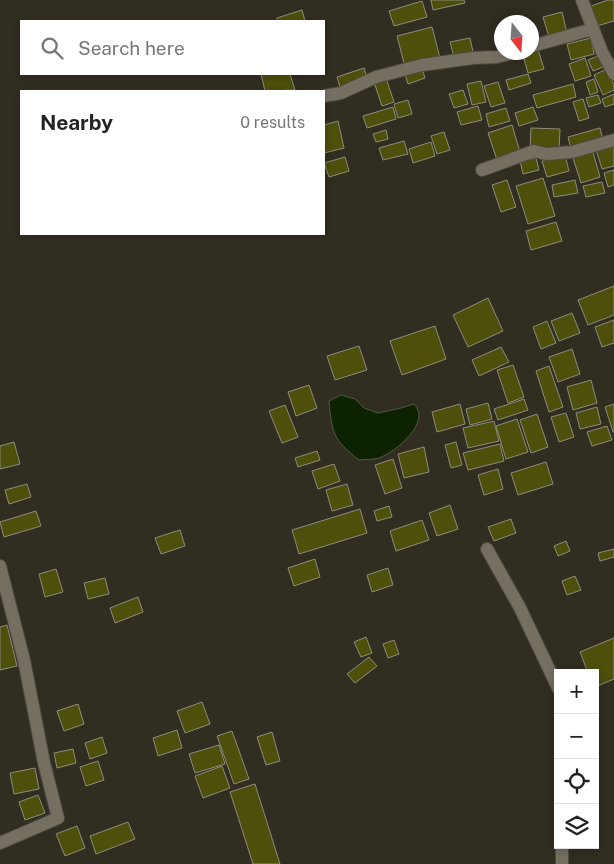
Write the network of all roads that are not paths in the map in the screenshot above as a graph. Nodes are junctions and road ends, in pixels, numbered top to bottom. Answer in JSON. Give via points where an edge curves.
{"nodes":[{"id":1,"x":582,"y":0,"type":"edge"},
{"id":2,"x":593,"y":29,"type":"junction"},
{"id":3,"x":539,"y":44,"type":"edge"},
{"id":4,"x":494,"y":57,"type":"edge"},
{"id":5,"x":614,"y":74,"type":"edge"},
{"id":6,"x":325,"y":96,"type":"edge"},
{"id":7,"x":614,"y":140,"type":"edge"},
{"id":8,"x":482,"y":170,"type":"dead end"},
{"id":9,"x":488,"y":548,"type":"dead end"},
{"id":10,"x":0,"y":566,"type":"edge"},
{"id":11,"x":554,"y":680,"type":"edge"},
{"id":12,"x":0,"y":843,"type":"edge"},
{"id":13,"x":562,"y":849,"type":"edge"},
{"id":14,"x":562,"y":864,"type":"edge"}],
"edges":[{"from":1,"to":2,"type":"street"},
{"from":2,"to":3,"type":"street"},
{"from":2,"to":5,"type":"street"},
{"from":4,"to":6,"type":"street","via":[[422,65],[376,77],[341,94]]},
{"from":7,"to":8,"type":"street","via":[[572,152],[546,154],[534,151]]},
{"from":9,"to":11,"type":"street"},
{"from":10,"to":12,"type":"street","via":[[58,818]]},
{"from":13,"to":14,"type":"street"}]}
